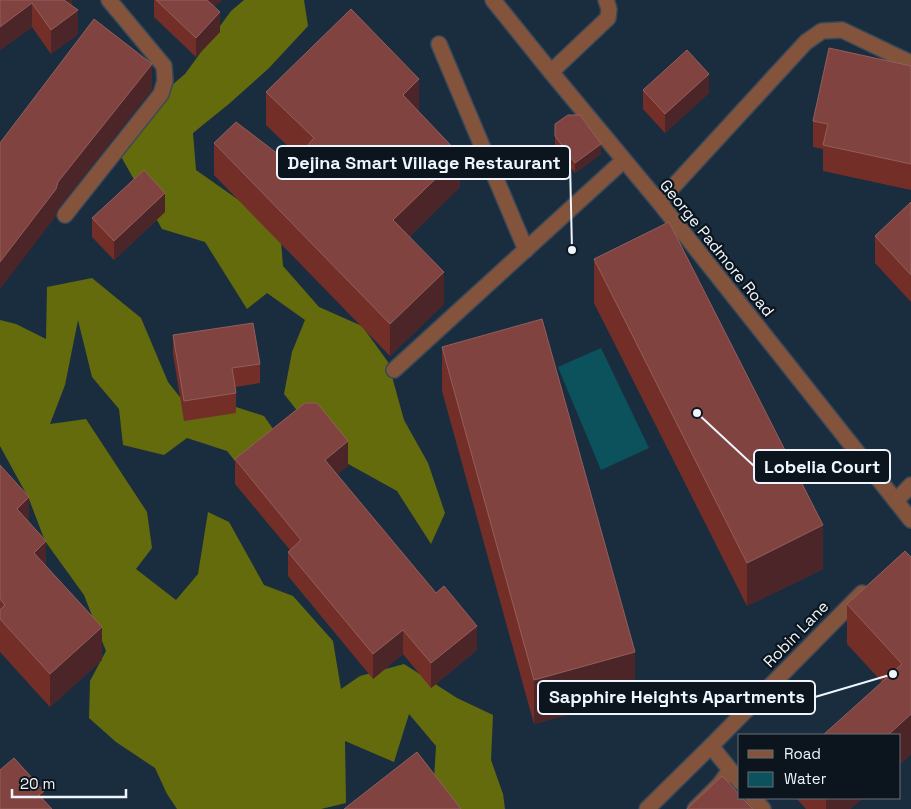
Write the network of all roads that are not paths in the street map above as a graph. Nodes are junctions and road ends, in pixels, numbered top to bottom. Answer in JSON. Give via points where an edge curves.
{"nodes":[{"id":1,"x":109,"y":0,"type":"edge"},
{"id":2,"x":493,"y":0,"type":"edge"},
{"id":3,"x":606,"y":0,"type":"edge"},
{"id":4,"x":439,"y":44,"type":"dead end"},
{"id":5,"x":911,"y":63,"type":"edge"},
{"id":6,"x":551,"y":72,"type":"junction"},
{"id":7,"x":624,"y":160,"type":"junction"},
{"id":8,"x":659,"y":202,"type":"junction"},
{"id":9,"x":65,"y":215,"type":"dead end"},
{"id":10,"x":526,"y":250,"type":"junction"},
{"id":11,"x":394,"y":370,"type":"dead end"},
{"id":12,"x":911,"y":485,"type":"edge"},
{"id":13,"x":896,"y":501,"type":"junction"},
{"id":14,"x":911,"y":520,"type":"edge"},
{"id":15,"x":874,"y":582,"type":"edge"},
{"id":16,"x":711,"y":746,"type":"junction"},
{"id":17,"x":735,"y":776,"type":"edge"},
{"id":18,"x":754,"y":799,"type":"edge"},
{"id":19,"x":647,"y":809,"type":"edge"},
{"id":20,"x":695,"y":809,"type":"edge"},
{"id":21,"x":762,"y":809,"type":"edge"}],
"edges":[{"from":1,"to":9,"type":"street","via":[[164,66],[165,81],[161,94]]},
{"from":2,"to":6,"type":"street","name":"George Padmore Road"},
{"from":3,"to":6,"type":"street","via":[[608,18]]},
{"from":4,"to":10,"type":"street"},
{"from":5,"to":8,"type":"street","via":[[842,30],[822,31],[806,42]]},
{"from":6,"to":7,"type":"street","name":"George Padmore Road"},
{"from":7,"to":8,"type":"street","name":"George Padmore Road"},
{"from":7,"to":10,"type":"street"},
{"from":8,"to":13,"type":"street","name":"George Padmore Road"},
{"from":10,"to":11,"type":"street"},
{"from":12,"to":13,"type":"street"},
{"from":13,"to":14,"type":"street","name":"George Padmore Road"},
{"from":15,"to":16,"type":"street","name":"Robin Lane"},
{"from":16,"to":17,"type":"street"},
{"from":16,"to":19,"type":"street","name":"Robin Lane"},
{"from":17,"to":20,"type":"street","via":[[720,784]]},
{"from":18,"to":21,"type":"street"}]}
